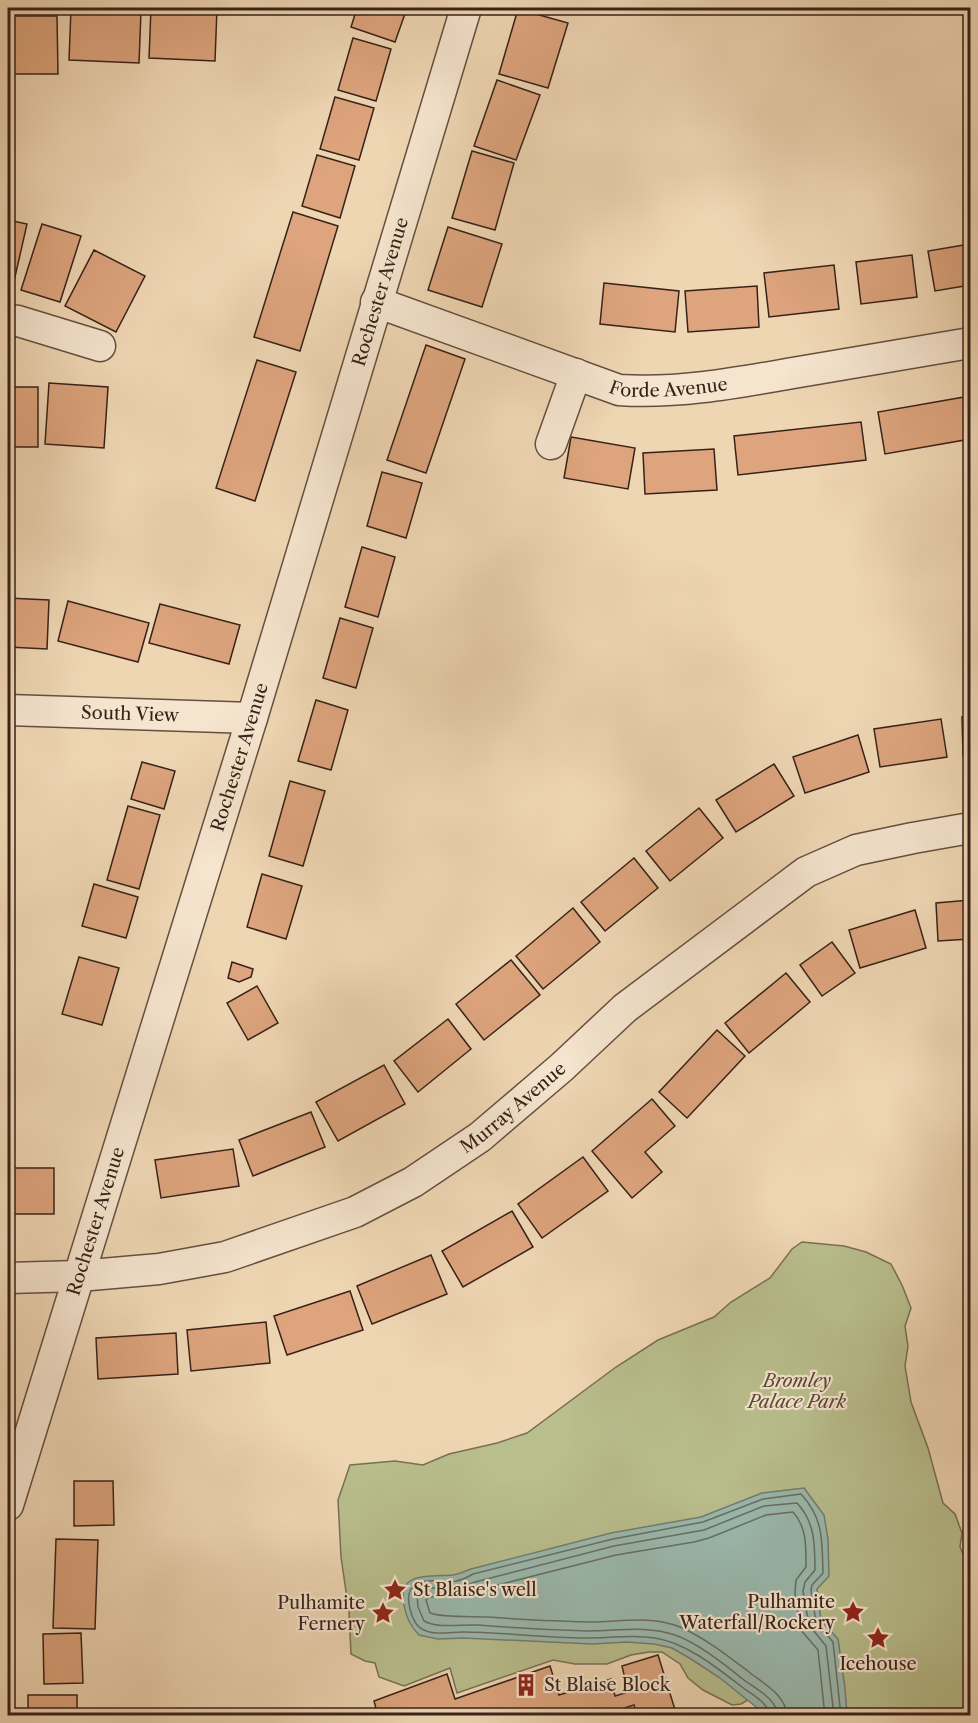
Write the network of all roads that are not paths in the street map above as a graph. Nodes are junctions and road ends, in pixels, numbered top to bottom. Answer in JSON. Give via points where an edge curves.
{"nodes":[{"id":1,"x":466,"y":8,"type":"edge"},
{"id":2,"x":376,"y":302,"type":"junction"},
{"id":3,"x":8,"y":320,"type":"edge"},
{"id":4,"x":970,"y":343,"type":"edge"},
{"id":5,"x":100,"y":346,"type":"dead end"},
{"id":6,"x":576,"y":374,"type":"junction"},
{"id":7,"x":551,"y":444,"type":"dead end"},
{"id":8,"x":8,"y":710,"type":"edge"},
{"id":9,"x":252,"y":718,"type":"junction"},
{"id":10,"x":970,"y":828,"type":"edge"},
{"id":11,"x":79,"y":1276,"type":"junction"},
{"id":12,"x":8,"y":1278,"type":"edge"},
{"id":13,"x":8,"y":1505,"type":"edge"}],
"edges":[{"from":1,"to":2,"type":"street","name":"Rochester Avenue"},
{"from":2,"to":6,"type":"street","name":"Forde Avenue"},
{"from":2,"to":9,"type":"street","name":"Rochester Avenue"},
{"from":3,"to":5,"type":"street"},
{"from":4,"to":6,"type":"street","name":"Forde Avenue","via":[[688,389],[619,390]]},
{"from":6,"to":7,"type":"street"},
{"from":8,"to":9,"type":"street","name":"South View"},
{"from":9,"to":11,"type":"street","name":"Rochester Avenue"},
{"from":10,"to":11,"type":"street","name":"Murray Avenue","via":[[856,850],[806,872],[625,1008],[480,1137],[413,1182],[355,1212],[225,1257],[159,1269]]},
{"from":11,"to":12,"type":"street","name":"Murray Avenue"},
{"from":11,"to":13,"type":"street","name":"Rochester Avenue"}]}
